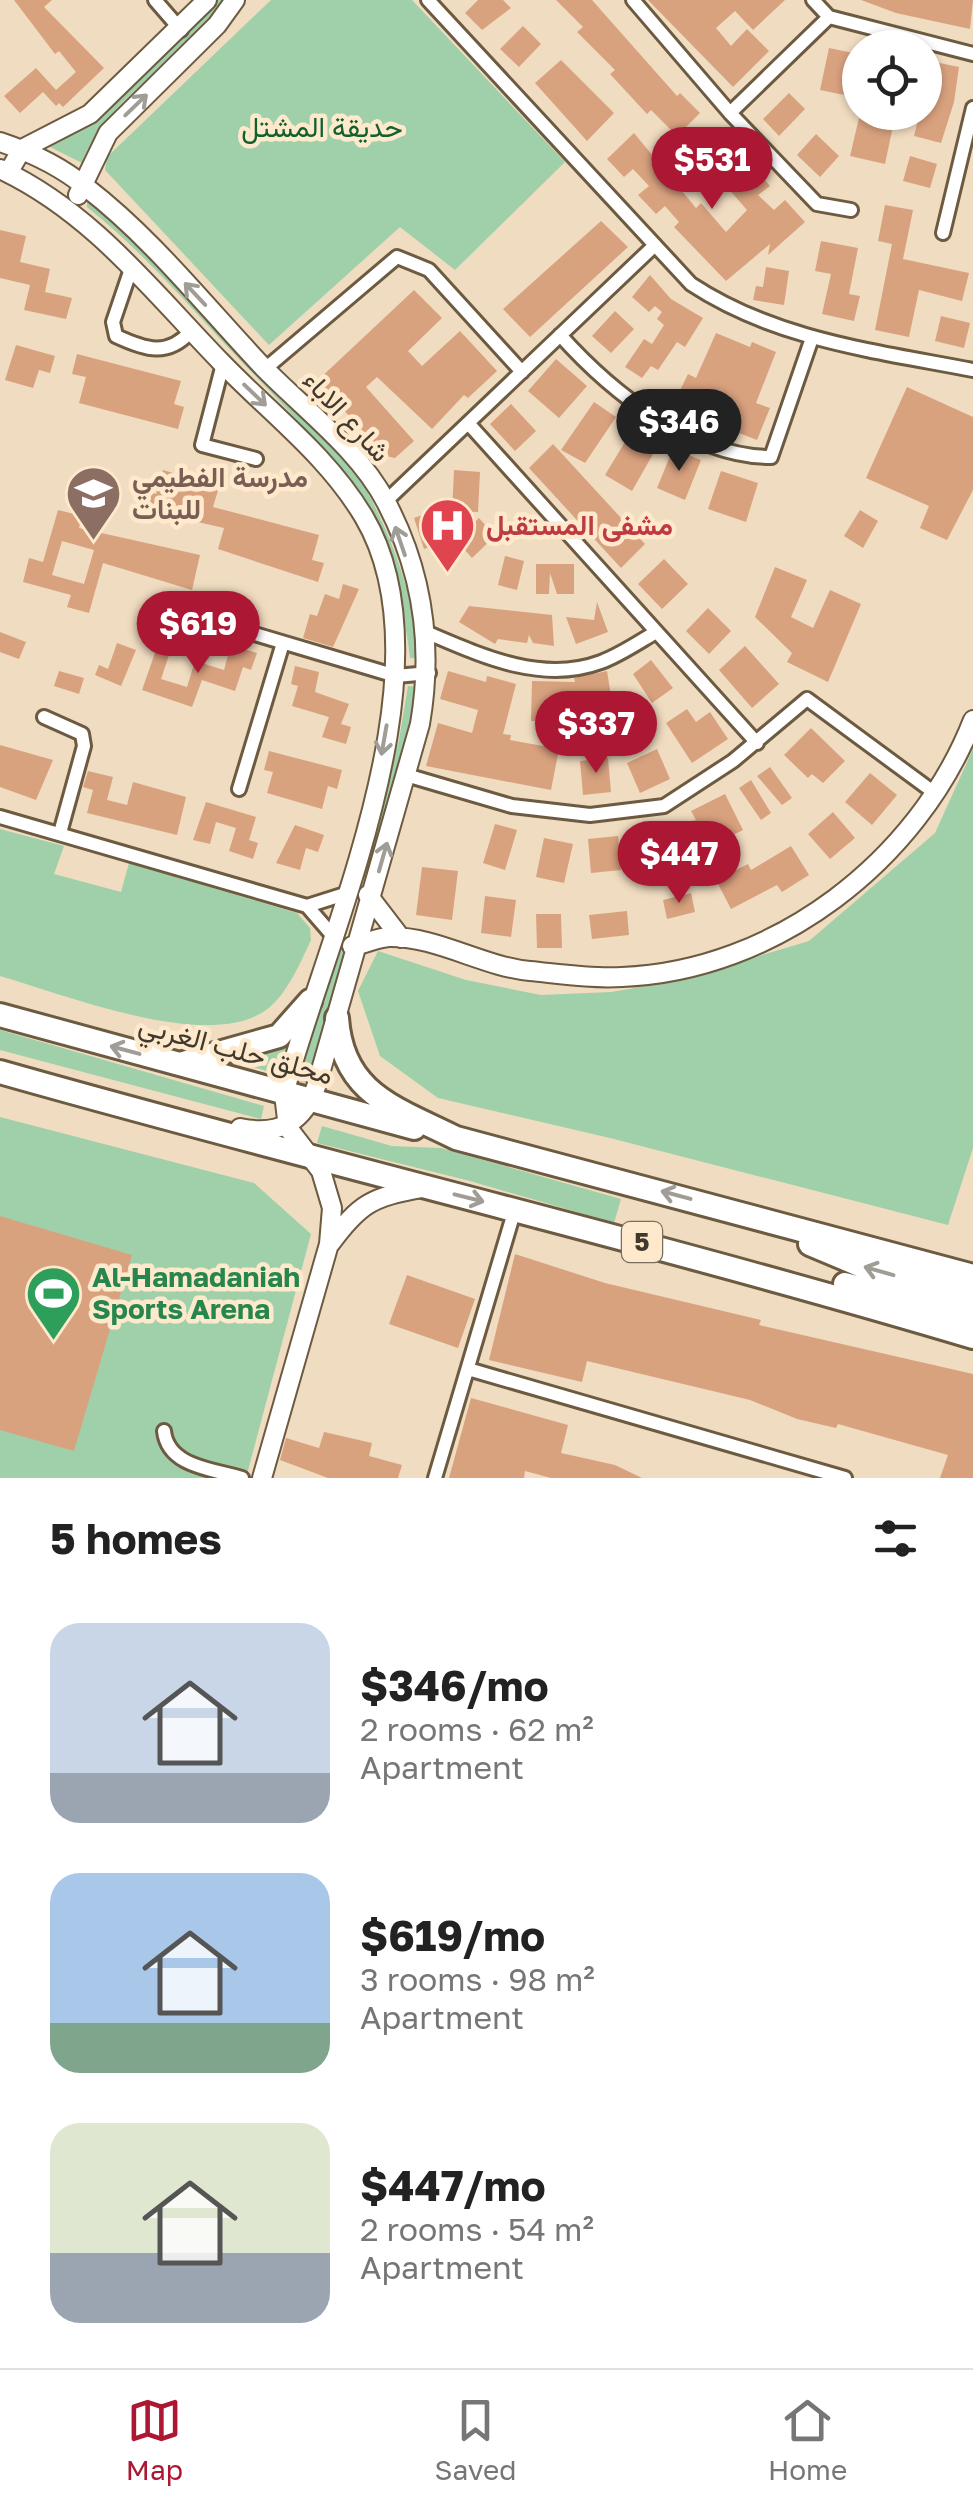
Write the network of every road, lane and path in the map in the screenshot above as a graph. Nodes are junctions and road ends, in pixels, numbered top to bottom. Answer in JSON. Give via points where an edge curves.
{"nodes":[{"id":1,"x":155,"y":0,"type":"edge"},
{"id":2,"x":207,"y":0,"type":"edge"},
{"id":3,"x":245,"y":0,"type":"edge"},
{"id":4,"x":633,"y":0,"type":"edge"},
{"id":5,"x":813,"y":0,"type":"edge"},
{"id":6,"x":434,"y":2,"type":"edge"},
{"id":7,"x":231,"y":8,"type":"edge"},
{"id":8,"x":829,"y":18,"type":"junction"},
{"id":9,"x":180,"y":30,"type":"junction"},
{"id":10,"x":973,"y":54,"type":"edge"},
{"id":11,"x":973,"y":108,"type":"edge"},
{"id":12,"x":730,"y":113,"type":"junction"},
{"id":13,"x":0,"y":142,"type":"edge"},
{"id":14,"x":22,"y":149,"type":"junction"},
{"id":15,"x":4,"y":171,"type":"edge"},
{"id":16,"x":86,"y":186,"type":"junction"},
{"id":17,"x":68,"y":208,"type":"junction"},
{"id":18,"x":851,"y":210,"type":"dead end"},
{"id":19,"x":943,"y":233,"type":"dead end"},
{"id":20,"x":655,"y":246,"type":"junction"},
{"id":21,"x":132,"y":266,"type":"junction"},
{"id":22,"x":192,"y":331,"type":"junction"},
{"id":23,"x":560,"y":335,"type":"junction"},
{"id":24,"x":812,"y":338,"type":"junction"},
{"id":25,"x":223,"y":364,"type":"junction"},
{"id":26,"x":266,"y":369,"type":"junction"},
{"id":27,"x":973,"y":370,"type":"edge"},
{"id":28,"x":522,"y":372,"type":"junction"},
{"id":29,"x":468,"y":424,"type":"junction"},
{"id":30,"x":256,"y":458,"type":"dead end"},
{"id":31,"x":386,"y":501,"type":"junction"},
{"id":32,"x":204,"y":619,"type":"dead end"},
{"id":33,"x":656,"y":632,"type":"junction"},
{"id":34,"x":428,"y":634,"type":"junction"},
{"id":35,"x":283,"y":642,"type":"junction"},
{"id":36,"x":428,"y":672,"type":"junction"},
{"id":37,"x":396,"y":676,"type":"junction"},
{"id":38,"x":44,"y":716,"type":"dead end"},
{"id":39,"x":973,"y":720,"type":"edge"},
{"id":40,"x":756,"y":743,"type":"junction"},
{"id":41,"x":406,"y":775,"type":"junction"},
{"id":42,"x":240,"y":789,"type":"dead end"},
{"id":43,"x":936,"y":794,"type":"junction"},
{"id":44,"x":0,"y":817,"type":"edge"},
{"id":45,"x":60,"y":834,"type":"junction"},
{"id":46,"x":348,"y":892,"type":"junction"},
{"id":47,"x":372,"y":898,"type":"junction"},
{"id":48,"x":307,"y":906,"type":"junction"},
{"id":49,"x":333,"y":936,"type":"junction"},
{"id":50,"x":400,"y":938,"type":"junction"},
{"id":51,"x":357,"y":946,"type":"junction"},
{"id":52,"x":310,"y":1001,"type":"junction"},
{"id":53,"x":0,"y":1016,"type":"edge"},
{"id":54,"x":337,"y":1018,"type":"junction"},
{"id":55,"x":177,"y":1064,"type":"junction"},
{"id":56,"x":0,"y":1072,"type":"edge"},
{"id":57,"x":284,"y":1094,"type":"junction"},
{"id":58,"x":311,"y":1102,"type":"junction"},
{"id":59,"x":288,"y":1128,"type":"junction"},
{"id":60,"x":212,"y":1132,"type":"junction"},
{"id":61,"x":456,"y":1138,"type":"junction"},
{"id":62,"x":307,"y":1157,"type":"junction"},
{"id":63,"x":427,"y":1187,"type":"junction"},
{"id":64,"x":718,"y":1206,"type":"junction"},
{"id":65,"x":516,"y":1209,"type":"junction"},
{"id":66,"x":329,"y":1244,"type":"junction"},
{"id":67,"x":724,"y":1262,"type":"junction"},
{"id":68,"x":973,"y":1276,"type":"edge"},
{"id":69,"x":973,"y":1298,"type":"edge"},
{"id":70,"x":973,"y":1318,"type":"edge"},
{"id":71,"x":973,"y":1338,"type":"edge"},
{"id":72,"x":468,"y":1369,"type":"junction"},
{"id":73,"x":164,"y":1431,"type":"dead end"},
{"id":74,"x":242,"y":1478,"type":"edge"},
{"id":75,"x":262,"y":1478,"type":"edge"},
{"id":76,"x":435,"y":1478,"type":"edge"},
{"id":77,"x":846,"y":1478,"type":"edge"}],
"edges":[{"from":1,"to":9,"type":"street"},
{"from":2,"to":9,"type":"main road"},
{"from":3,"to":7,"type":"street"},
{"from":4,"to":12,"type":"street"},
{"from":5,"to":8,"type":"street"},
{"from":6,"to":20,"type":"street"},
{"from":16,"to":7,"type":"main road","one_way":true,"via":[[108,133]]},
{"from":8,"to":10,"type":"street"},
{"from":8,"to":12,"type":"street"},
{"from":9,"to":14,"type":"main road","via":[[90,114]]},
{"from":11,"to":19,"type":"street"},
{"from":12,"to":18,"type":"street","via":[[817,204]]},
{"from":13,"to":14,"type":"main road","name":"شارع الاباء"},
{"from":14,"to":15,"type":"main road"},
{"from":14,"to":16,"type":"main road","name":"شارع الاباء"},
{"from":15,"to":17,"type":"main road","name":"شارع الاباء"},
{"from":16,"to":17,"type":"main road"},
{"from":26,"to":16,"type":"main road","name":"شارع الاباء","one_way":true},
{"from":17,"to":21,"type":"main road","name":"شارع الاباء"},
{"from":20,"to":23,"type":"street"},
{"from":20,"to":24,"type":"street","via":[[691,284],[732,311]]},
{"from":21,"to":22,"type":"main road","name":"شارع الاباء"},
{"from":21,"to":22,"type":"street","via":[[116,308],[116,336],[162,351]]},
{"from":22,"to":25,"type":"main road","name":"شارع الاباء"},
{"from":23,"to":24,"type":"street","via":[[598,378],[656,419],[743,457],[771,457]]},
{"from":23,"to":28,"type":"street"},
{"from":24,"to":27,"type":"street"},
{"from":25,"to":30,"type":"street","via":[[202,445]]},
{"from":25,"to":37,"type":"main road","name":"شارع الاباء","one_way":true,"via":[[330,466],[364,517],[378,544],[398,633]]},
{"from":26,"to":28,"type":"street","via":[[398,257],[429,270]]},
{"from":26,"to":31,"type":"main road","name":"شارع الاباء","via":[[347,450]]},
{"from":28,"to":29,"type":"street"},
{"from":29,"to":31,"type":"street"},
{"from":29,"to":33,"type":"street"},
{"from":34,"to":31,"type":"main road","name":"شارع الاباء","one_way":true},
{"from":32,"to":35,"type":"street"},
{"from":33,"to":34,"type":"street","via":[[600,663],[544,671],[489,659]]},
{"from":33,"to":40,"type":"street"},
{"from":34,"to":36,"type":"main road","name":"شارع الاباء"},
{"from":35,"to":37,"type":"street"},
{"from":35,"to":42,"type":"street"},
{"from":36,"to":37,"type":"street"},
{"from":36,"to":41,"type":"main road","name":"شارع الاباء"},
{"from":37,"to":46,"type":"main road","name":"شارع الاباء","one_way":true},
{"from":38,"to":45,"type":"street","via":[[72,726],[84,746]]},
{"from":39,"to":43,"type":"main road"},
{"from":40,"to":41,"type":"street","via":[[664,806],[590,815],[512,806]]},
{"from":40,"to":43,"type":"street","via":[[808,699]]},
{"from":47,"to":41,"type":"main road","name":"شارع الاباء","one_way":true},
{"from":43,"to":50,"type":"main road","via":[[849,889],[791,928],[706,962],[622,978],[524,970]]},
{"from":44,"to":45,"type":"street"},
{"from":45,"to":48,"type":"street"},
{"from":46,"to":47,"type":"main road"},
{"from":46,"to":48,"type":"street"},
{"from":46,"to":49,"type":"main road","name":"شارع الاباء"},
{"from":47,"to":50,"type":"main road"},
{"from":47,"to":51,"type":"main road","name":"شارع الاباء"},
{"from":48,"to":49,"type":"street"},
{"from":49,"to":51,"type":"main road"},
{"from":49,"to":52,"type":"main road","name":"شارع الاباء"},
{"from":50,"to":51,"type":"main road"},
{"from":51,"to":54,"type":"main road","name":"شارع الاباء"},
{"from":52,"to":55,"type":"highway","via":[[279,1036]]},
{"from":52,"to":57,"type":"main road","name":"شارع الاباء"},
{"from":55,"to":53,"type":"highway","name":"محلق حلب الغربي","number":"5","one_way":true},
{"from":54,"to":58,"type":"main road","name":"شارع الاباء"},
{"from":54,"to":61,"type":"highway","via":[[339,1047],[355,1078],[379,1100]]},
{"from":55,"to":57,"type":"highway","name":"محلق حلب الغربي","number":"5"},
{"from":56,"to":60,"type":"highway","number":"5"},
{"from":57,"to":58,"type":"highway","name":"محلق حلب الغربي","number":"5"},
{"from":57,"to":59,"type":"main road"},
{"from":58,"to":59,"type":"main road"},
{"from":58,"to":61,"type":"highway","name":"محلق حلب الغربي","number":"5"},
{"from":59,"to":60,"type":"main road","via":[[262,1132],[224,1124]]},
{"from":59,"to":62,"type":"main road"},
{"from":60,"to":62,"type":"highway","number":"5"},
{"from":64,"to":61,"type":"highway","number":"5","one_way":true},
{"from":62,"to":63,"type":"highway","number":"5"},
{"from":62,"to":66,"type":"main road","via":[[321,1172],[332,1208]]},
{"from":63,"to":65,"type":"highway","number":"5","one_way":true},
{"from":63,"to":66,"type":"main road","via":[[382,1195],[356,1208]]},
{"from":64,"to":68,"type":"highway","number":"5"},
{"from":69,"to":64,"type":"highway","number":"5","one_way":true,"via":[[862,1266]]},
{"from":65,"to":67,"type":"highway","number":"5"},
{"from":65,"to":72,"type":"street"},
{"from":66,"to":75,"type":"main road"},
{"from":67,"to":70,"type":"highway","number":"5"},
{"from":67,"to":71,"type":"highway","number":"5"},
{"from":72,"to":76,"type":"street"},
{"from":72,"to":77,"type":"street"},
{"from":73,"to":74,"type":"street","via":[[176,1457]]}]}
